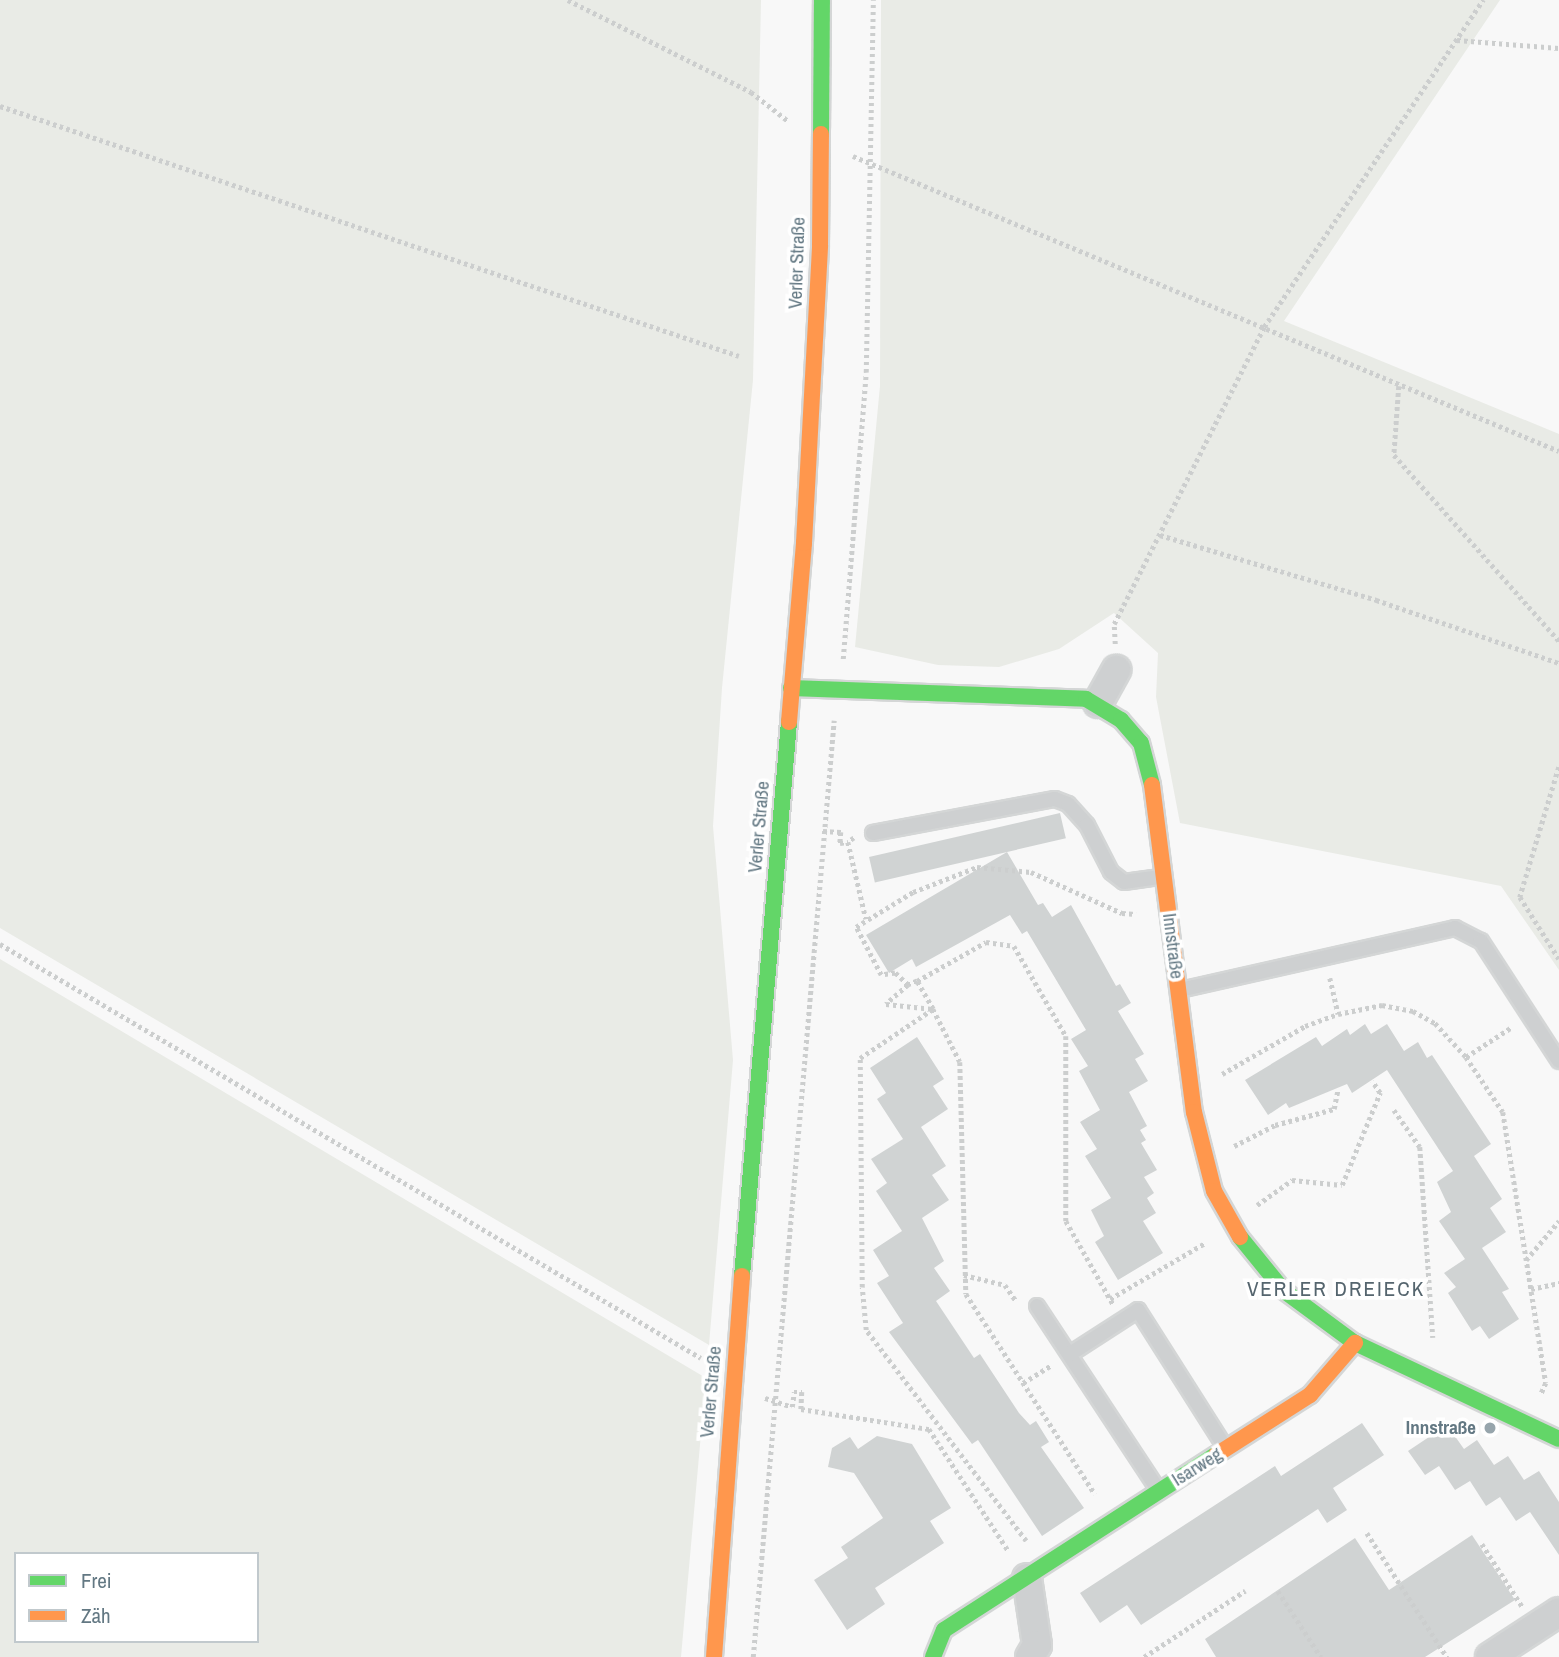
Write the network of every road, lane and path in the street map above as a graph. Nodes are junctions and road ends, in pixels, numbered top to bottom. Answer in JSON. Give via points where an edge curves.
{"nodes":[{"id":1,"x":568,"y":0,"type":"edge"},
{"id":2,"x":822,"y":0,"type":"edge"},
{"id":3,"x":873,"y":0,"type":"edge"},
{"id":4,"x":1483,"y":0,"type":"edge"},
{"id":5,"x":1457,"y":40,"type":"junction"},
{"id":6,"x":1559,"y":48,"type":"edge"},
{"id":7,"x":751,"y":92,"type":"dead end"},
{"id":8,"x":0,"y":106,"type":"edge"},
{"id":9,"x":873,"y":163,"type":"junction"},
{"id":10,"x":1264,"y":327,"type":"junction"},
{"id":11,"x":739,"y":356,"type":"dead end"},
{"id":12,"x":1399,"y":386,"type":"junction"},
{"id":13,"x":1559,"y":451,"type":"edge"},
{"id":14,"x":1160,"y":535,"type":"junction"},
{"id":15,"x":1559,"y":641,"type":"edge"},
{"id":16,"x":1559,"y":663,"type":"edge"},
{"id":17,"x":1116,"y":670,"type":"joint"},
{"id":18,"x":791,"y":688,"type":"junction"},
{"id":19,"x":838,"y":692,"type":"junction"},
{"id":20,"x":1098,"y":703,"type":"junction"},
{"id":21,"x":1559,"y":767,"type":"edge"},
{"id":22,"x":823,"y":831,"type":"junction"},
{"id":23,"x":873,"y":834,"type":"joint"},
{"id":24,"x":848,"y":842,"type":"junction"},
{"id":25,"x":1164,"y":877,"type":"junction"},
{"id":26,"x":1168,"y":909,"type":"junction"},
{"id":27,"x":866,"y":919,"type":"junction"},
{"id":28,"x":0,"y":944,"type":"edge"},
{"id":29,"x":1326,"y":956,"type":"junction"},
{"id":30,"x":1559,"y":959,"type":"edge"},
{"id":31,"x":917,"y":981,"type":"junction"},
{"id":32,"x":908,"y":985,"type":"junction"},
{"id":33,"x":1179,"y":990,"type":"junction"},
{"id":34,"x":933,"y":1009,"type":"junction"},
{"id":35,"x":1338,"y":1014,"type":"junction"},
{"id":36,"x":1530,"y":1016,"type":"junction"},
{"id":37,"x":1466,"y":1057,"type":"junction"},
{"id":38,"x":1559,"y":1061,"type":"edge"},
{"id":39,"x":1190,"y":1079,"type":"junction"},
{"id":40,"x":1371,"y":1081,"type":"dead end"},
{"id":41,"x":1338,"y":1090,"type":"dead end"},
{"id":42,"x":1394,"y":1110,"type":"dead end"},
{"id":43,"x":1205,"y":1160,"type":"junction"},
{"id":44,"x":1559,"y":1221,"type":"edge"},
{"id":45,"x":1233,"y":1227,"type":"junction"},
{"id":46,"x":1525,"y":1261,"type":"junction"},
{"id":47,"x":964,"y":1275,"type":"junction"},
{"id":48,"x":1559,"y":1283,"type":"edge"},
{"id":49,"x":1531,"y":1289,"type":"junction"},
{"id":50,"x":1110,"y":1299,"type":"junction"},
{"id":51,"x":1037,"y":1307,"type":"joint"},
{"id":52,"x":1124,"y":1319,"type":"junction"},
{"id":53,"x":1433,"y":1338,"type":"dead end"},
{"id":54,"x":1355,"y":1343,"type":"junction"},
{"id":55,"x":1070,"y":1354,"type":"junction"},
{"id":56,"x":733,"y":1377,"type":"junction"},
{"id":57,"x":1023,"y":1383,"type":"junction"},
{"id":58,"x":775,"y":1405,"type":"junction"},
{"id":59,"x":1527,"y":1424,"type":"junction"},
{"id":60,"x":1559,"y":1439,"type":"edge"},
{"id":61,"x":1226,"y":1448,"type":"junction"},
{"id":62,"x":1159,"y":1491,"type":"junction"},
{"id":63,"x":1112,"y":1521,"type":"junction"},
{"id":64,"x":1367,"y":1533,"type":"dead end"},
{"id":65,"x":1482,"y":1544,"type":"dead end"},
{"id":66,"x":1034,"y":1550,"type":"dead end"},
{"id":67,"x":1027,"y":1578,"type":"junction"},
{"id":68,"x":1245,"y":1591,"type":"dead end"},
{"id":69,"x":1278,"y":1591,"type":"dead end"},
{"id":70,"x":1559,"y":1612,"type":"edge"},
{"id":71,"x":1535,"y":1627,"type":"junction"},
{"id":72,"x":714,"y":1657,"type":"edge"},
{"id":73,"x":752,"y":1657,"type":"edge"},
{"id":74,"x":933,"y":1657,"type":"edge"},
{"id":75,"x":1030,"y":1657,"type":"edge"},
{"id":76,"x":1144,"y":1657,"type":"edge"},
{"id":77,"x":1321,"y":1657,"type":"edge"},
{"id":78,"x":1447,"y":1657,"type":"edge"},
{"id":79,"x":1490,"y":1657,"type":"edge"}],
"edges":[{"from":1,"to":7,"type":"path"},
{"from":2,"to":18,"type":"street","name":"Verler Straße","via":[[820,245]]},
{"from":3,"to":9,"type":"path"},
{"from":4,"to":5,"type":"path"},
{"from":5,"to":6,"type":"path"},
{"from":5,"to":10,"type":"path"},
{"from":8,"to":11,"type":"path"},
{"from":9,"to":10,"type":"path"},
{"from":9,"to":19,"type":"path","via":[[866,372]]},
{"from":10,"to":12,"type":"path"},
{"from":10,"to":14,"type":"path"},
{"from":12,"to":13,"type":"path"},
{"from":12,"to":15,"type":"path","via":[[1394,455]]},
{"from":14,"to":16,"type":"path","via":[[1376,600]]},
{"from":14,"to":17,"type":"path","via":[[1114,624]]},
{"from":17,"to":20,"type":"street"},
{"from":18,"to":19,"type":"street"},
{"from":18,"to":56,"type":"street","name":"Verler Straße"},
{"from":19,"to":20,"type":"street","via":[[1065,697]]},
{"from":19,"to":22,"type":"path"},
{"from":20,"to":25,"type":"street","name":"Innstraße","via":[[1141,743],[1152,777]]},
{"from":21,"to":30,"type":"path","via":[[1520,897]]},
{"from":22,"to":24,"type":"path","via":[[841,832],[840,843]]},
{"from":22,"to":58,"type":"path"},
{"from":23,"to":24,"type":"path"},
{"from":23,"to":25,"type":"lane","via":[[1055,799],[1068,804],[1087,825],[1111,873],[1125,882]]},
{"from":24,"to":27,"type":"path"},
{"from":25,"to":26,"type":"street","name":"Innstraße"},
{"from":26,"to":27,"type":"path","via":[[1122,913],[1031,872],[989,864],[913,892]]},
{"from":26,"to":33,"type":"street","name":"Innstraße"},
{"from":27,"to":32,"type":"path","via":[[856,927],[881,975],[895,974]]},
{"from":28,"to":56,"type":"path"},
{"from":29,"to":33,"type":"lane"},
{"from":29,"to":35,"type":"path"},
{"from":29,"to":36,"type":"lane","via":[[1455,928],[1481,941]]},
{"from":31,"to":32,"type":"path"},
{"from":31,"to":34,"type":"path"},
{"from":31,"to":50,"type":"path","via":[[986,942],[1014,946],[1066,1036],[1066,1220]]},
{"from":32,"to":34,"type":"path","via":[[886,1004]]},
{"from":33,"to":39,"type":"street","name":"Innstraße"},
{"from":34,"to":47,"type":"path","via":[[960,1062],[964,1085]]},
{"from":34,"to":66,"type":"path","via":[[860,1058],[858,1196],[866,1330]]},
{"from":35,"to":37,"type":"path","via":[[1382,1005],[1413,1011],[1435,1023]]},
{"from":35,"to":39,"type":"path","via":[[1305,1026],[1226,1073]]},
{"from":36,"to":37,"type":"path"},
{"from":36,"to":38,"type":"lane"},
{"from":37,"to":46,"type":"path","via":[[1503,1112]]},
{"from":39,"to":43,"type":"street","name":"Innstraße"},
{"from":40,"to":45,"type":"path","via":[[1380,1093],[1342,1185],[1320,1180],[1280,1185]]},
{"from":41,"to":43,"type":"path","via":[[1334,1109],[1275,1125]]},
{"from":42,"to":53,"type":"path","via":[[1420,1147]]},
{"from":43,"to":45,"type":"street","name":"Innstraße","via":[[1214,1191]]},
{"from":44,"to":46,"type":"path"},
{"from":45,"to":50,"type":"path"},
{"from":45,"to":54,"type":"street","name":"Innstraße","via":[[1283,1290]]},
{"from":46,"to":49,"type":"path"},
{"from":47,"to":51,"type":"path","via":[[1004,1285],[1017,1302]]},
{"from":47,"to":57,"type":"path","via":[[966,1294]]},
{"from":48,"to":49,"type":"path"},
{"from":49,"to":59,"type":"path","via":[[1546,1383]]},
{"from":50,"to":52,"type":"path"},
{"from":51,"to":55,"type":"lane"},
{"from":52,"to":55,"type":"lane"},
{"from":52,"to":61,"type":"lane","via":[[1138,1310]]},
{"from":54,"to":59,"type":"street","name":"Innstraße"},
{"from":54,"to":61,"type":"street","name":"Isarweg","via":[[1310,1395]]},
{"from":55,"to":57,"type":"path"},
{"from":55,"to":62,"type":"lane"},
{"from":56,"to":58,"type":"path"},
{"from":56,"to":72,"type":"street","name":"Verler Straße"},
{"from":57,"to":63,"type":"path"},
{"from":58,"to":67,"type":"path","via":[[792,1406],[793,1392],[802,1392],[801,1409],[929,1429]]},
{"from":58,"to":73,"type":"path"},
{"from":59,"to":60,"type":"street","name":"Innstraße"},
{"from":61,"to":62,"type":"street","name":"Isarweg"},
{"from":62,"to":63,"type":"street","name":"Isarweg"},
{"from":63,"to":67,"type":"street","name":"Isarweg"},
{"from":64,"to":78,"type":"path"},
{"from":65,"to":71,"type":"path"},
{"from":67,"to":74,"type":"street","name":"Isarweg","via":[[944,1630]]},
{"from":67,"to":75,"type":"street","via":[[1037,1645]]},
{"from":68,"to":76,"type":"path"},
{"from":69,"to":77,"type":"path"},
{"from":70,"to":71,"type":"street"},
{"from":71,"to":79,"type":"street"}]}
